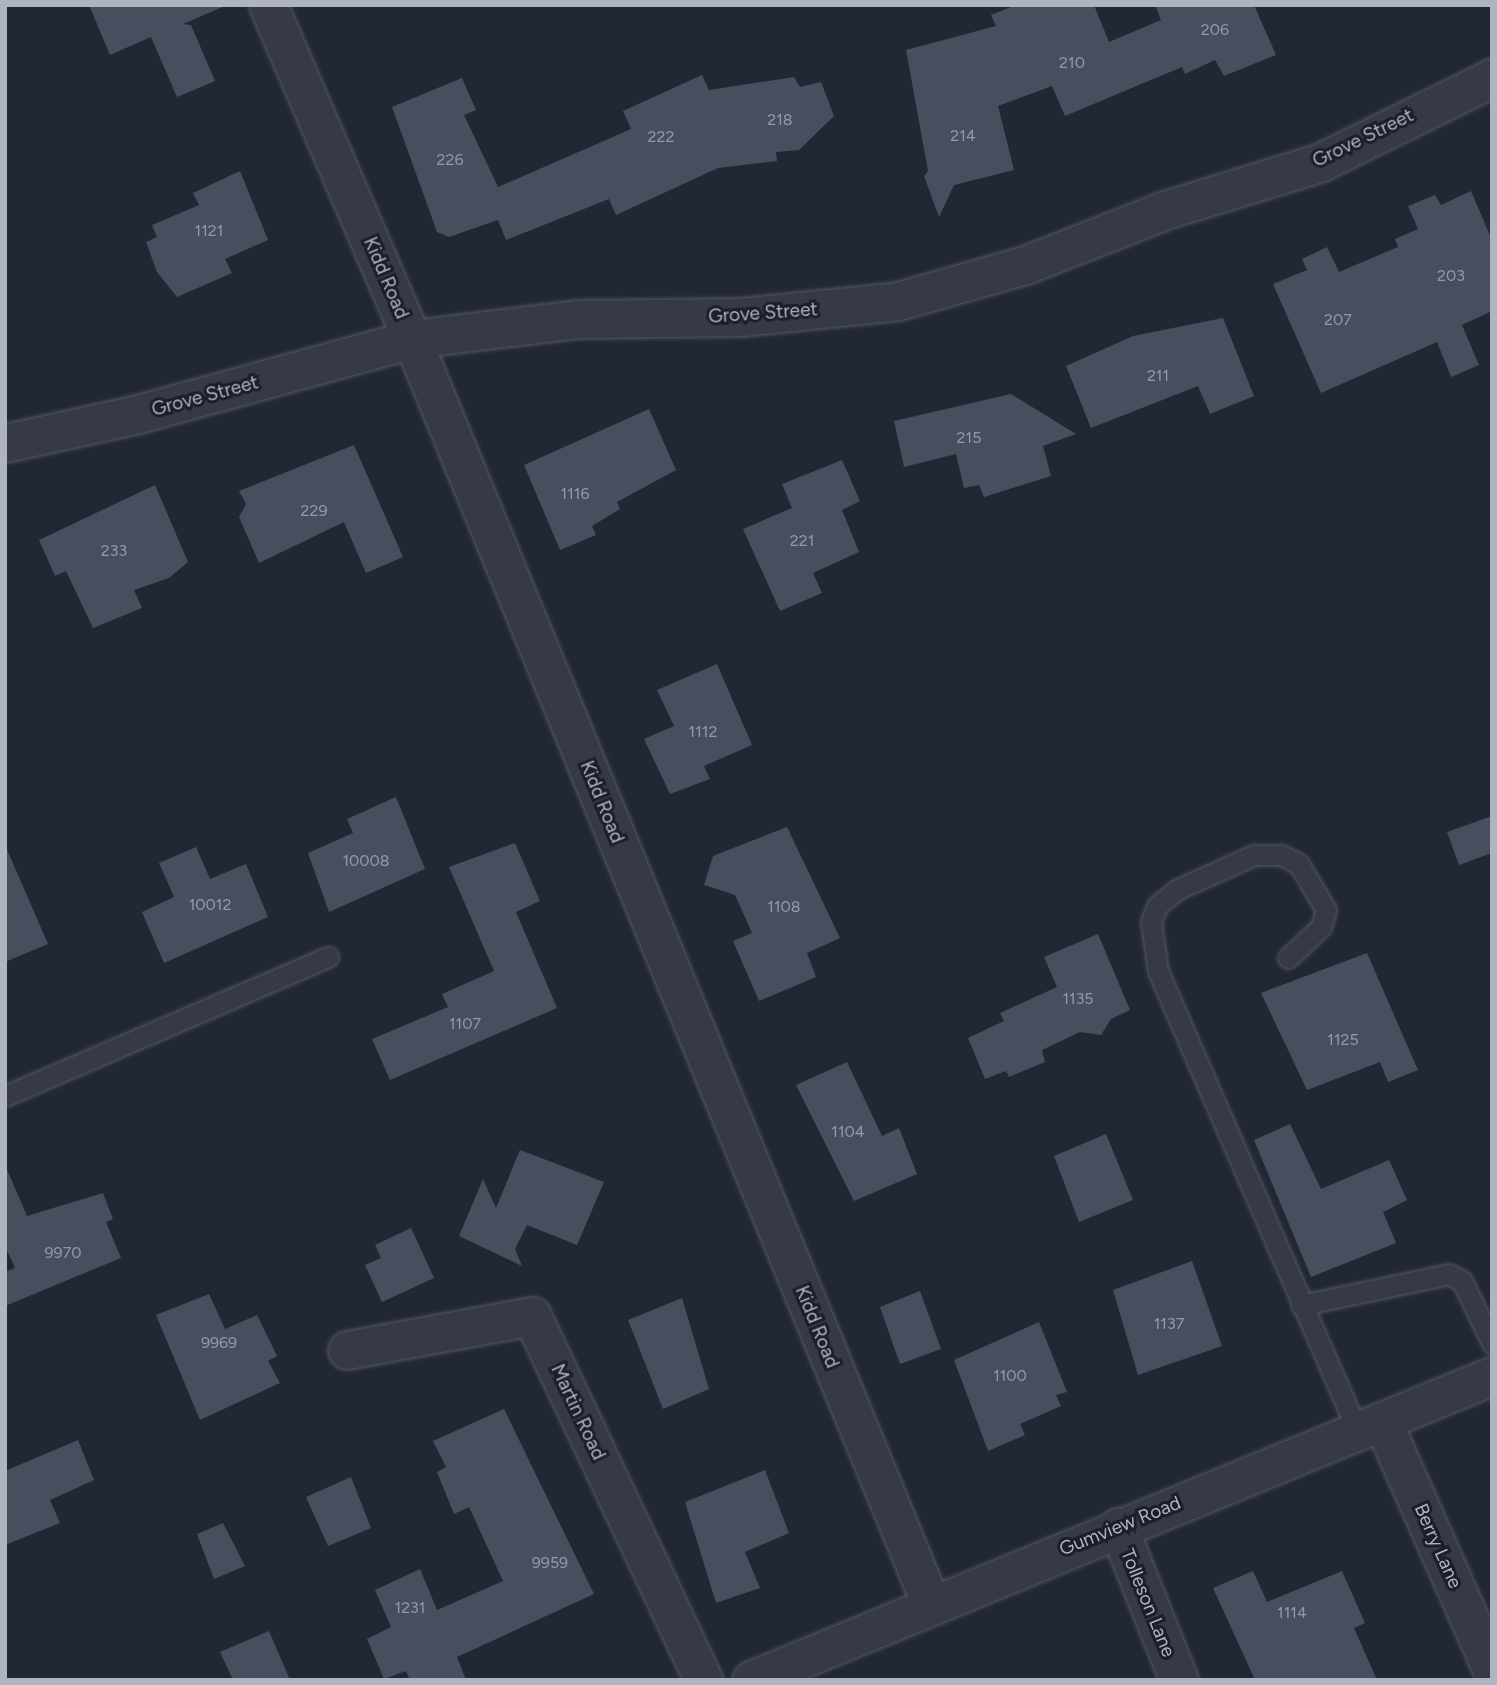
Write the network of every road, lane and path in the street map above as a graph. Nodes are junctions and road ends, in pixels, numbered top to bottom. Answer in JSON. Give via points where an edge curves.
{"nodes":[{"id":1,"x":268,"y":5,"type":"edge"},
{"id":2,"x":1492,"y":78,"type":"edge"},
{"id":3,"x":412,"y":339,"type":"junction"},
{"id":4,"x":5,"y":443,"type":"edge"},
{"id":5,"x":328,"y":957,"type":"dead end"},
{"id":6,"x":1288,"y":958,"type":"dead end"},
{"id":7,"x":5,"y":1096,"type":"edge"},
{"id":8,"x":1301,"y":1305,"type":"junction"},
{"id":9,"x":1492,"y":1343,"type":"edge"},
{"id":10,"x":347,"y":1350,"type":"dead end"},
{"id":11,"x":1492,"y":1376,"type":"edge"},
{"id":12,"x":1371,"y":1428,"type":"junction"},
{"id":13,"x":1118,"y":1527,"type":"junction"},
{"id":14,"x":930,"y":1602,"type":"junction"},
{"id":15,"x":1492,"y":1670,"type":"edge"},
{"id":16,"x":703,"y":1680,"type":"edge"},
{"id":17,"x":751,"y":1680,"type":"edge"},
{"id":18,"x":1179,"y":1680,"type":"edge"}],
"edges":[{"from":1,"to":3,"type":"street","name":"Kidd Road"},
{"from":2,"to":3,"type":"street","name":"Grove Street","via":[[1319,163],[1165,210],[1025,265],[898,301],[741,317],[577,319]]},
{"from":3,"to":4,"type":"street","name":"Grove Street","via":[[138,414]]},
{"from":3,"to":14,"type":"street","name":"Kidd Road"},
{"from":5,"to":7,"type":"lane"},
{"from":6,"to":8,"type":"lane","via":[[1321,927],[1326,910],[1299,864],[1281,855],[1254,855],[1178,889],[1157,906],[1151,922],[1158,971]]},
{"from":8,"to":9,"type":"lane","via":[[1448,1274],[1462,1281]]},
{"from":8,"to":12,"type":"lane"},
{"from":10,"to":16,"type":"street","name":"Martin Road","via":[[532,1316]]},
{"from":11,"to":12,"type":"street","name":"Gumview Road"},
{"from":12,"to":13,"type":"street","name":"Gumview Road"},
{"from":12,"to":15,"type":"street","name":"Berry Lane"},
{"from":13,"to":14,"type":"street","name":"Gumview Road"},
{"from":13,"to":18,"type":"street","name":"Tolleson Lane"},
{"from":14,"to":17,"type":"street","name":"Gumview Road"}]}
